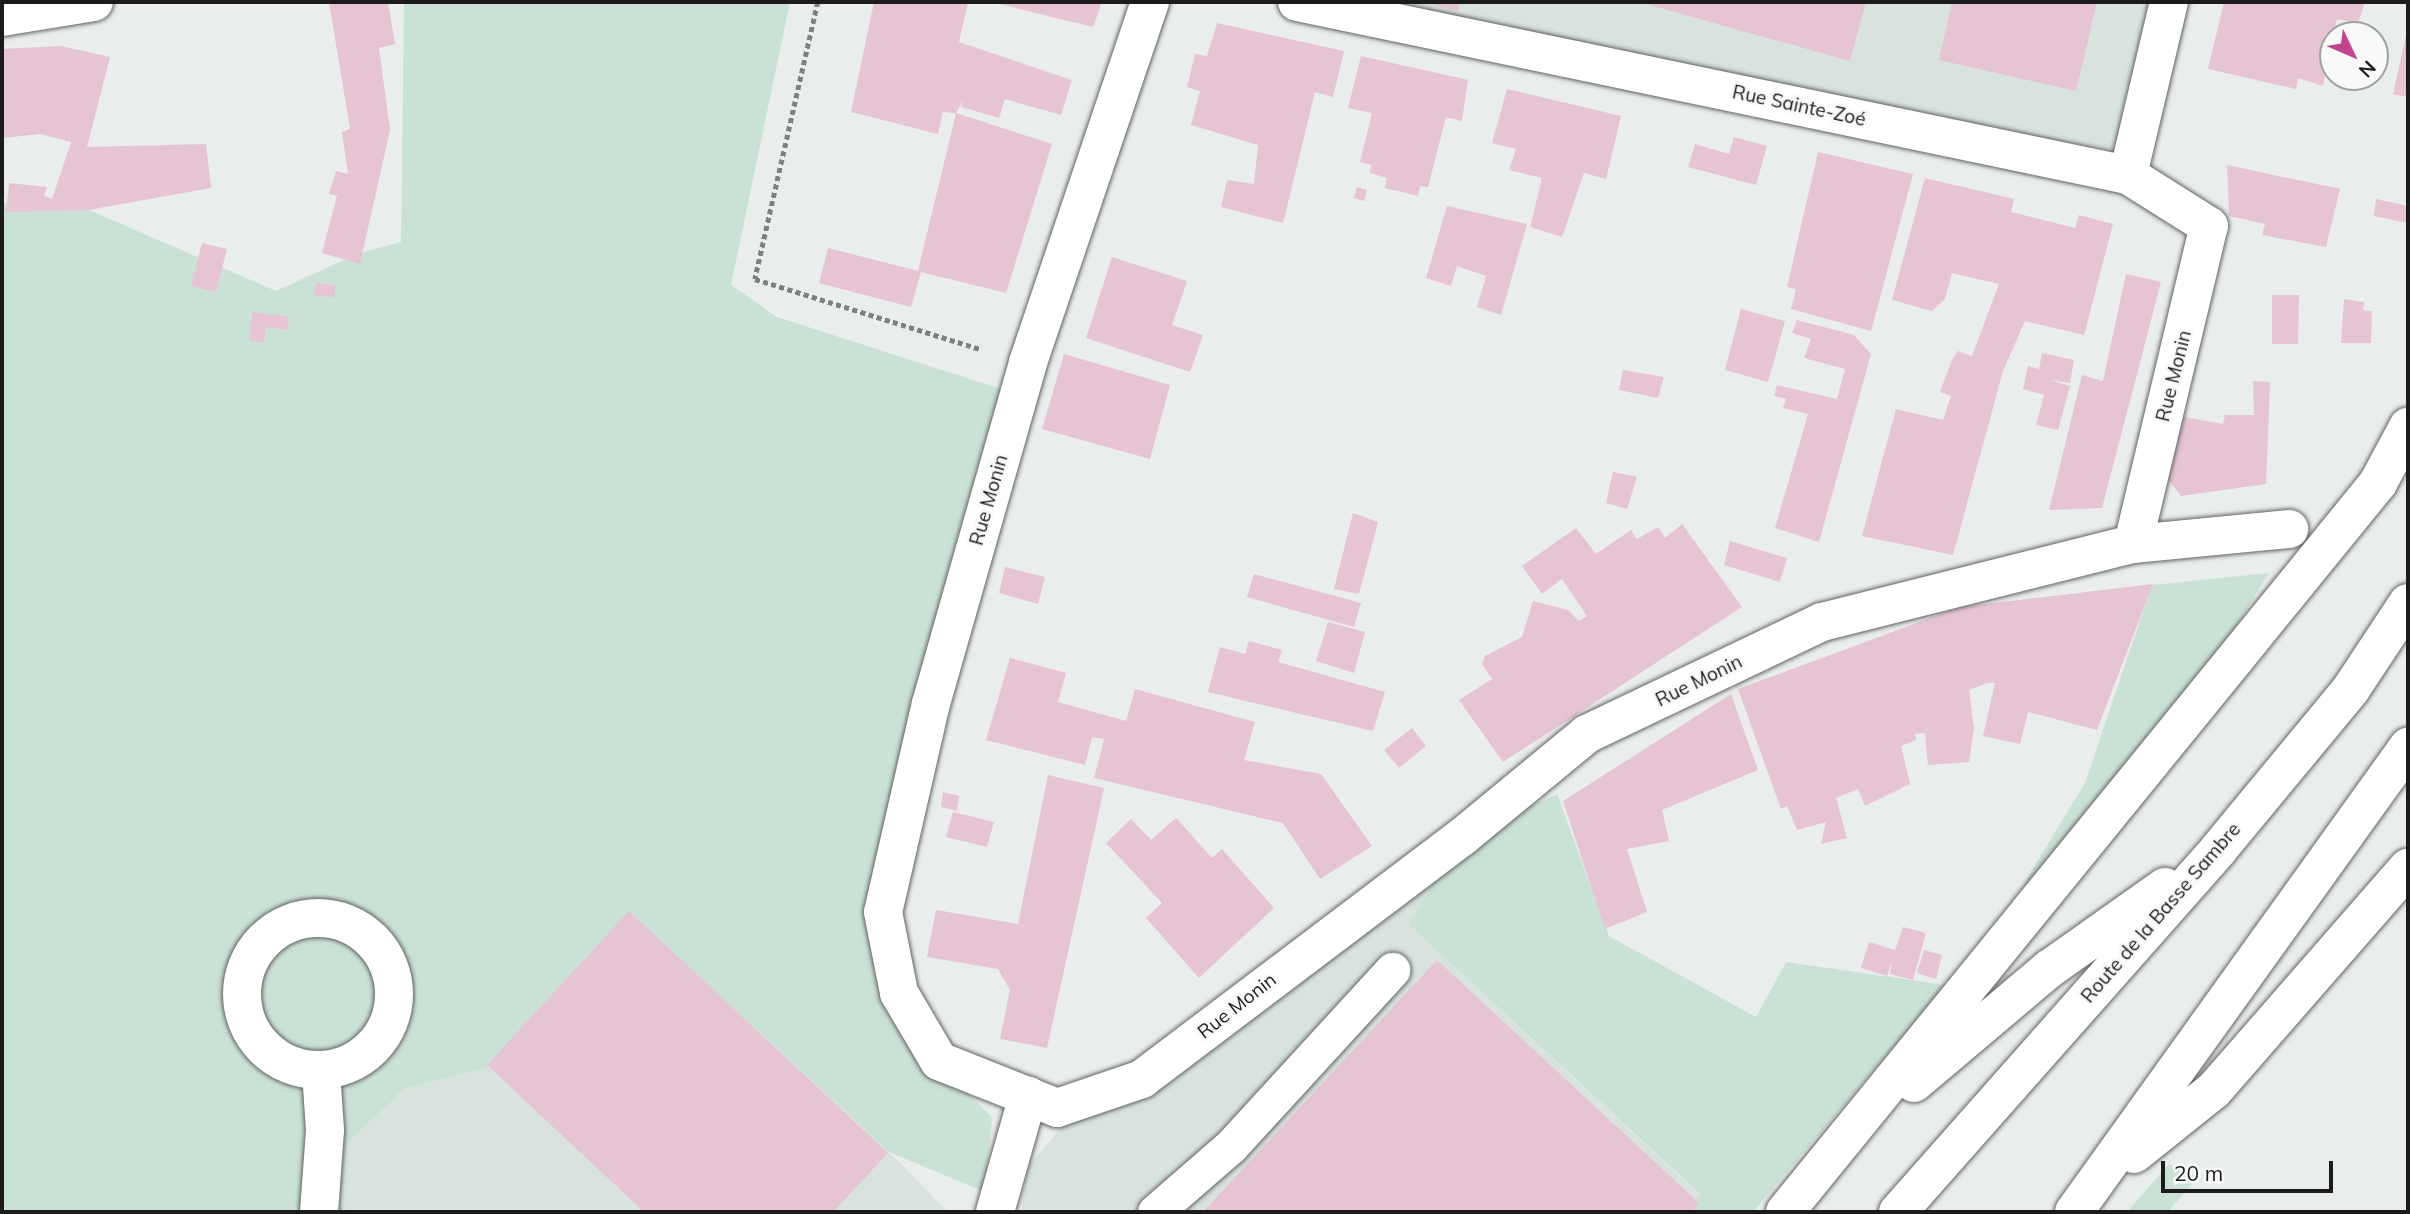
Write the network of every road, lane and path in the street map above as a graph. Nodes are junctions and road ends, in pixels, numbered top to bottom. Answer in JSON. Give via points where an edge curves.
{"nodes":[{"id":1,"x":94,"y":2,"type":"edge"},
{"id":2,"x":818,"y":2,"type":"edge"},
{"id":3,"x":1150,"y":2,"type":"edge"},
{"id":4,"x":1297,"y":2,"type":"edge"},
{"id":5,"x":2169,"y":2,"type":"edge"},
{"id":6,"x":2,"y":17,"type":"edge"},
{"id":7,"x":2128,"y":175,"type":"junction"},
{"id":8,"x":1028,"y":363,"type":"junction"},
{"id":9,"x":2408,"y":427,"type":"edge"},
{"id":10,"x":2289,"y":529,"type":"dead end"},
{"id":11,"x":2133,"y":544,"type":"junction"},
{"id":12,"x":2408,"y":603,"type":"edge"},
{"id":13,"x":2408,"y":747,"type":"edge"},
{"id":14,"x":2218,"y":849,"type":"junction"},
{"id":15,"x":2408,"y":868,"type":"edge"},
{"id":16,"x":1392,"y":970,"type":"dead end"},
{"id":17,"x":321,"y":1071,"type":"dead end"},
{"id":18,"x":1028,"y":1096,"type":"junction"},
{"id":19,"x":1846,"y":1140,"type":"junction"},
{"id":20,"x":2085,"y":1198,"type":"edge"},
{"id":21,"x":319,"y":1212,"type":"edge"},
{"id":22,"x":995,"y":1212,"type":"edge"},
{"id":23,"x":1155,"y":1212,"type":"edge"},
{"id":24,"x":1785,"y":1212,"type":"edge"},
{"id":25,"x":1898,"y":1212,"type":"edge"}],
"edges":[{"from":1,"to":6,"type":"main road"},
{"from":2,"to":8,"type":"path","via":[[755,279]]},
{"from":3,"to":8,"type":"main road","name":"Rue Monin"},
{"from":4,"to":7,"type":"main road","name":"Rue Sainte-Zoé"},
{"from":5,"to":7,"type":"main road"},
{"from":7,"to":11,"type":"main road","name":"Rue Monin","via":[[2210,226]]},
{"from":8,"to":18,"type":"main road","name":"Rue Monin","via":[[931,703],[883,912],[899,993],[939,1061]]},
{"from":9,"to":19,"type":"main road","via":[[2378,483]]},
{"from":10,"to":11,"type":"main road"},
{"from":11,"to":18,"type":"main road","name":"Rue Monin","via":[[1822,622],[1587,734],[1462,837],[1142,1079],[1057,1108]]},
{"from":12,"to":14,"type":"main road","name":"Route de la Basse Sambre","via":[[2351,689]]},
{"from":13,"to":20,"type":"main road"},
{"from":14,"to":19,"type":"main road","via":[[2049,969]]},
{"from":14,"to":25,"type":"main road","name":"Route de la Basse Sambre"},
{"from":15,"to":20,"type":"main road","via":[[2214,1090]]},
{"from":16,"to":23,"type":"lane","via":[[1231,1146]]},
{"from":17,"to":21,"type":"main road","via":[[325,1130]]},
{"from":18,"to":22,"type":"main road"},
{"from":19,"to":24,"type":"main road"}]}
